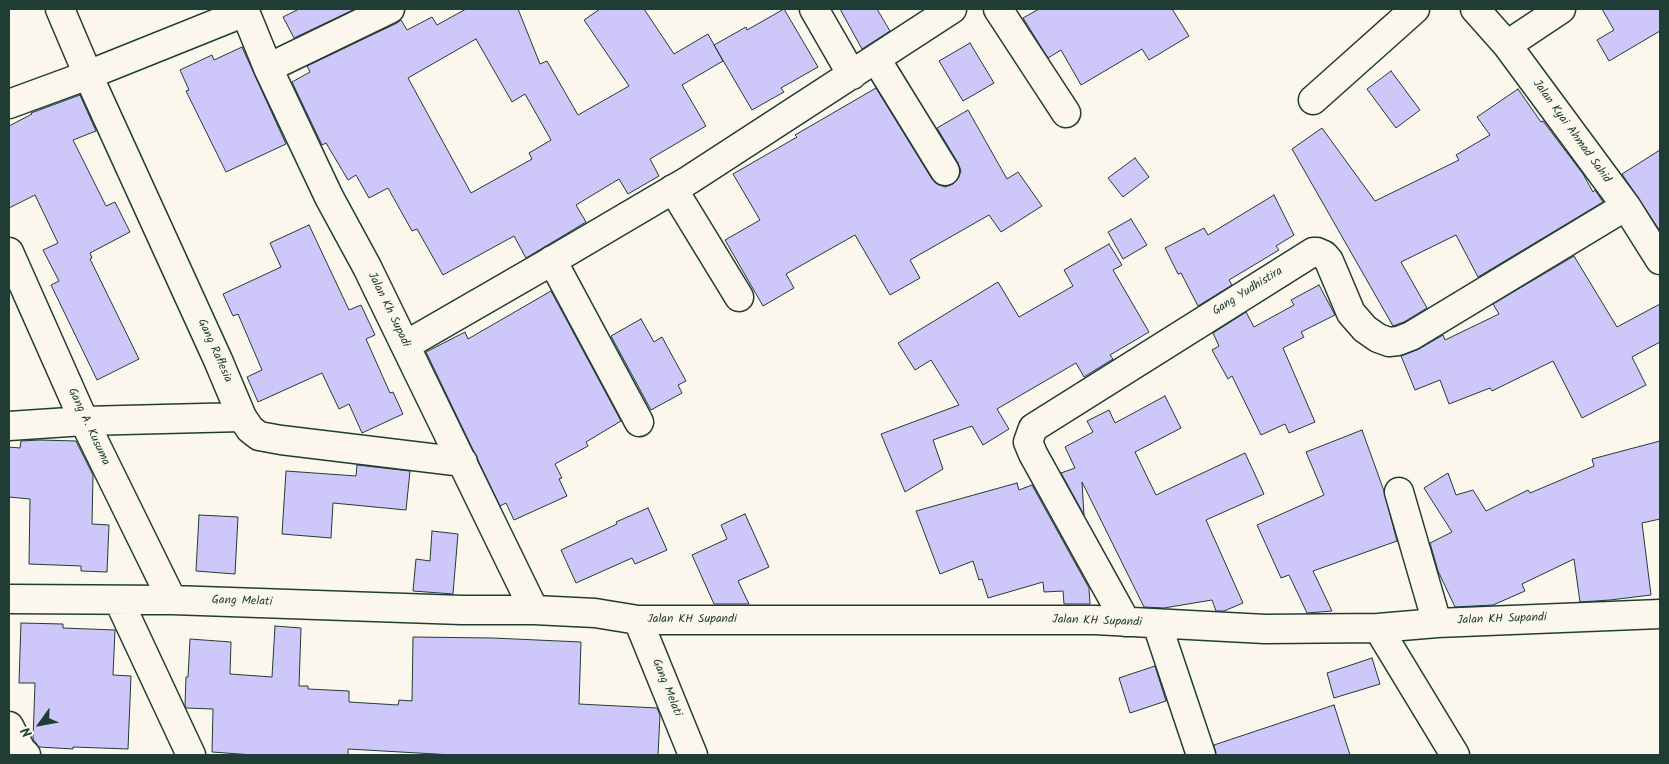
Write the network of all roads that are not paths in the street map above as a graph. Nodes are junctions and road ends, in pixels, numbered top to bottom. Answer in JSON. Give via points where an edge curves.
{"nodes":[{"id":1,"x":60,"y":9,"type":"edge"},
{"id":2,"x":390,"y":9,"type":"edge"},
{"id":3,"x":814,"y":9,"type":"edge"},
{"id":4,"x":952,"y":9,"type":"edge"},
{"id":5,"x":998,"y":9,"type":"edge"},
{"id":6,"x":1416,"y":9,"type":"edge"},
{"id":7,"x":1475,"y":9,"type":"edge"},
{"id":8,"x":1561,"y":9,"type":"edge"},
{"id":9,"x":244,"y":10,"type":"edge"},
{"id":10,"x":1507,"y":45,"type":"junction"},
{"id":11,"x":876,"y":59,"type":"junction"},
{"id":12,"x":268,"y":68,"type":"junction"},
{"id":13,"x":88,"y":75,"type":"junction"},
{"id":14,"x":852,"y":75,"type":"junction"},
{"id":15,"x":1313,"y":100,"type":"dead end"},
{"id":16,"x":9,"y":104,"type":"edge"},
{"id":17,"x":1066,"y":113,"type":"dead end"},
{"id":18,"x":945,"y":171,"type":"dead end"},
{"id":19,"x":673,"y":189,"type":"junction"},
{"id":20,"x":1626,"y":206,"type":"junction"},
{"id":21,"x":9,"y":252,"type":"edge"},
{"id":22,"x":552,"y":260,"type":"junction"},
{"id":23,"x":1660,"y":260,"type":"edge"},
{"id":24,"x":739,"y":297,"type":"dead end"},
{"id":25,"x":406,"y":345,"type":"junction"},
{"id":26,"x":242,"y":417,"type":"junction"},
{"id":27,"x":84,"y":421,"type":"junction"},
{"id":28,"x":639,"y":422,"type":"dead end"},
{"id":29,"x":9,"y":426,"type":"edge"},
{"id":30,"x":463,"y":462,"type":"junction"},
{"id":31,"x":1399,"y":492,"type":"dead end"},
{"id":32,"x":9,"y":599,"type":"edge"},
{"id":33,"x":172,"y":600,"type":"junction"},
{"id":34,"x":119,"y":601,"type":"junction"},
{"id":35,"x":534,"y":610,"type":"junction"},
{"id":36,"x":1660,"y":614,"type":"edge"},
{"id":37,"x":638,"y":620,"type":"junction"},
{"id":38,"x":1126,"y":622,"type":"junction"},
{"id":39,"x":1437,"y":623,"type":"junction"},
{"id":40,"x":1157,"y":624,"type":"junction"},
{"id":41,"x":1378,"y":628,"type":"junction"},
{"id":42,"x":9,"y":726,"type":"edge"},
{"id":43,"x":26,"y":755,"type":"edge"},
{"id":44,"x":191,"y":755,"type":"edge"},
{"id":45,"x":693,"y":755,"type":"edge"},
{"id":46,"x":1201,"y":755,"type":"edge"},
{"id":47,"x":1455,"y":755,"type":"edge"}],
"edges":[{"from":1,"to":13,"type":"street","name":"Gang Raflesia"},
{"from":2,"to":12,"type":"street"},
{"from":3,"to":14,"type":"street"},
{"from":4,"to":11,"type":"street"},
{"from":5,"to":17,"type":"street"},
{"from":6,"to":15,"type":"street"},
{"from":7,"to":10,"type":"street","name":"Jalan Kyai Ahmad Sahid"},
{"from":8,"to":10,"type":"street"},
{"from":9,"to":12,"type":"street","name":"Jalan Kh Supadi"},
{"from":9,"to":13,"type":"street"},
{"from":10,"to":20,"type":"street","name":"Jalan Kyai Ahmad Sahid"},
{"from":11,"to":14,"type":"street"},
{"from":11,"to":18,"type":"street"},
{"from":12,"to":25,"type":"street","name":"Jalan Kh Supadi","via":[[329,198],[368,267]]},
{"from":13,"to":16,"type":"street"},
{"from":13,"to":26,"type":"street","name":"Gang Raflesia"},
{"from":14,"to":19,"type":"street"},
{"from":19,"to":22,"type":"street"},
{"from":19,"to":24,"type":"street"},
{"from":20,"to":23,"type":"street","name":"Jalan Kyai Ahmad Sahid"},
{"from":20,"to":38,"type":"street","name":"Gang Yudhistira","via":[[1398,341],[1388,342],[1366,329],[1351,313],[1329,261],[1324,255],[1313,252],[1033,428],[1028,442],[1033,454]]},
{"from":21,"to":27,"type":"street","name":"Gang A. Kusuma"},
{"from":22,"to":25,"type":"street"},
{"from":22,"to":28,"type":"street"},
{"from":25,"to":30,"type":"street","name":"Jalan Kh Supadi"},
{"from":26,"to":27,"type":"street"},
{"from":26,"to":30,"type":"street","name":"Gang Raflesia","via":[[259,436]]},
{"from":27,"to":29,"type":"street"},
{"from":27,"to":33,"type":"street","name":"Gang A. Kusuma"},
{"from":30,"to":35,"type":"street","name":"Jalan Kh Supadi"},
{"from":31,"to":39,"type":"street"},
{"from":32,"to":34,"type":"street"},
{"from":33,"to":34,"type":"street","name":"Gang Melati"},
{"from":33,"to":35,"type":"street","name":"Gang Melati"},
{"from":34,"to":44,"type":"street"},
{"from":35,"to":37,"type":"street","name":"Jalan KH Supandi","via":[[595,613]]},
{"from":36,"to":39,"type":"street","name":"Jalan KH Supandi"},
{"from":37,"to":38,"type":"street","name":"Jalan KH Supandi"},
{"from":37,"to":45,"type":"street","name":"Gang Melati"},
{"from":38,"to":40,"type":"street","name":"Jalan KH Supandi"},
{"from":39,"to":41,"type":"street","name":"Jalan KH Supandi"},
{"from":40,"to":41,"type":"street","name":"Jalan KH Supandi","via":[[1266,630]]},
{"from":40,"to":46,"type":"street"},
{"from":41,"to":47,"type":"street"},
{"from":42,"to":43,"type":"street"}]}
